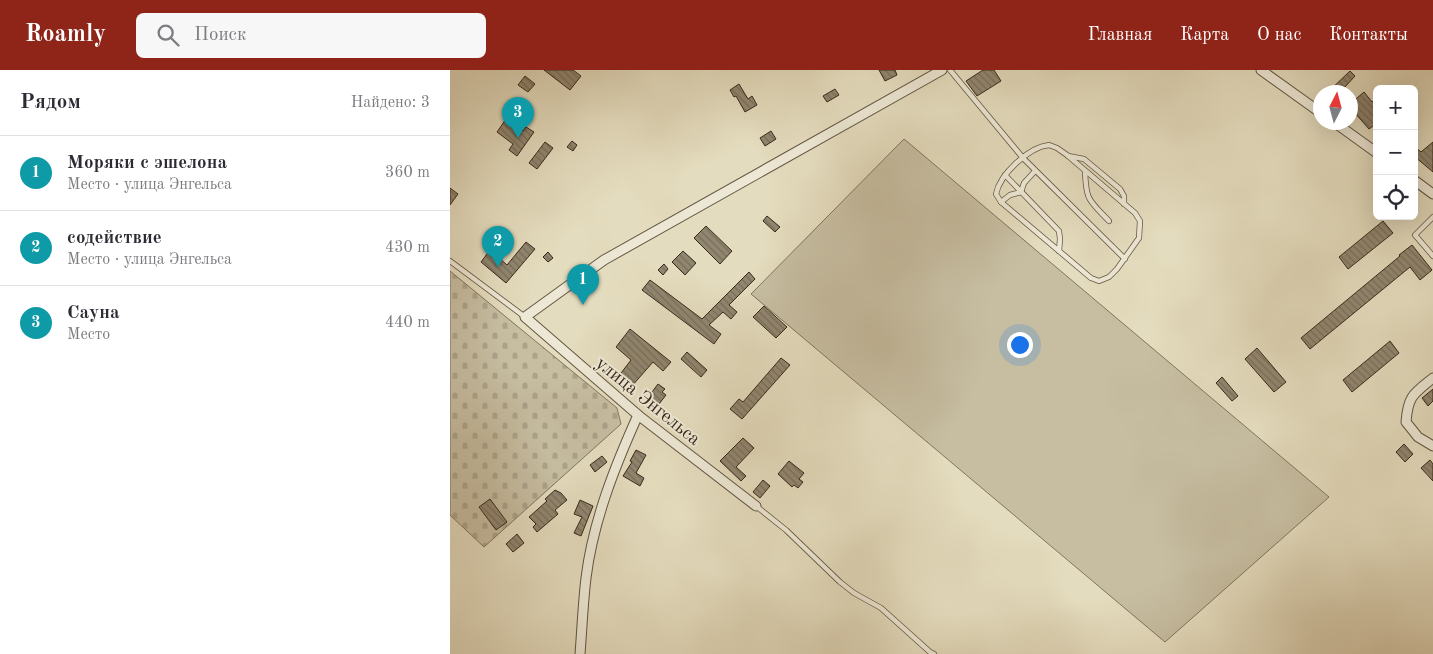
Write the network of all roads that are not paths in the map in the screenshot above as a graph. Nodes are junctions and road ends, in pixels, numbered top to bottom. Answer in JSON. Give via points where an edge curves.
{"nodes":[{"id":1,"x":942,"y":70,"type":"edge"},
{"id":2,"x":950,"y":70,"type":"edge"},
{"id":3,"x":1261,"y":70,"type":"edge"},
{"id":4,"x":1313,"y":108,"type":"edge"},
{"id":5,"x":1345,"y":130,"type":"edge"},
{"id":6,"x":1373,"y":151,"type":"edge"},
{"id":7,"x":1067,"y":156,"type":"junction"},
{"id":8,"x":1023,"y":158,"type":"junction"},
{"id":9,"x":1035,"y":171,"type":"junction"},
{"id":10,"x":1086,"y":171,"type":"junction"},
{"id":11,"x":1005,"y":175,"type":"junction"},
{"id":12,"x":1418,"y":183,"type":"edge"},
{"id":13,"x":1021,"y":192,"type":"junction"},
{"id":14,"x":1433,"y":194,"type":"edge"},
{"id":15,"x":1001,"y":202,"type":"junction"},
{"id":16,"x":1124,"y":204,"type":"junction"},
{"id":17,"x":1433,"y":217,"type":"edge"},
{"id":18,"x":1109,"y":221,"type":"dead end"},
{"id":19,"x":1058,"y":251,"type":"junction"},
{"id":20,"x":1433,"y":256,"type":"edge"},
{"id":21,"x":1125,"y":259,"type":"junction"},
{"id":22,"x":450,"y":261,"type":"edge"},
{"id":23,"x":525,"y":317,"type":"junction"},
{"id":24,"x":1433,"y":378,"type":"edge"},
{"id":25,"x":638,"y":415,"type":"junction"},
{"id":26,"x":1433,"y":446,"type":"edge"},
{"id":27,"x":756,"y":506,"type":"joint"},
{"id":28,"x":580,"y":654,"type":"edge"},
{"id":29,"x":934,"y":654,"type":"edge"}],
"edges":[{"from":1,"to":23,"type":"street","via":[[604,260]]},
{"from":2,"to":8,"type":"lane"},
{"from":3,"to":4,"type":"street"},
{"from":5,"to":6,"type":"street"},
{"from":7,"to":8,"type":"lane","via":[[1049,145],[1040,146]]},
{"from":7,"to":10,"type":"lane"},
{"from":7,"to":16,"type":"lane","via":[[1084,160],[1120,189]]},
{"from":8,"to":9,"type":"lane"},
{"from":8,"to":11,"type":"lane"},
{"from":9,"to":13,"type":"lane"},
{"from":9,"to":21,"type":"lane"},
{"from":10,"to":16,"type":"lane"},
{"from":10,"to":18,"type":"lane","via":[[1089,199]]},
{"from":11,"to":13,"type":"lane"},
{"from":11,"to":15,"type":"lane","via":[[996,194]]},
{"from":12,"to":14,"type":"street"},
{"from":13,"to":15,"type":"lane"},
{"from":13,"to":19,"type":"lane","via":[[1059,231]]},
{"from":15,"to":19,"type":"lane"},
{"from":16,"to":21,"type":"lane","via":[[1140,221],[1141,230]]},
{"from":17,"to":20,"type":"lane","via":[[1415,236]]},
{"from":19,"to":21,"type":"lane","via":[[1099,281],[1109,277]]},
{"from":22,"to":23,"type":"lane"},
{"from":23,"to":25,"type":"street","name":"улица Энгельса"},
{"from":24,"to":26,"type":"street","via":[[1414,393],[1407,406],[1406,422],[1418,437]]},
{"from":25,"to":27,"type":"street","name":"улица Энгельса"},
{"from":25,"to":28,"type":"street","via":[[618,458],[594,538],[586,577]]},
{"from":27,"to":29,"type":"lane","via":[[840,582],[881,608]]}]}
